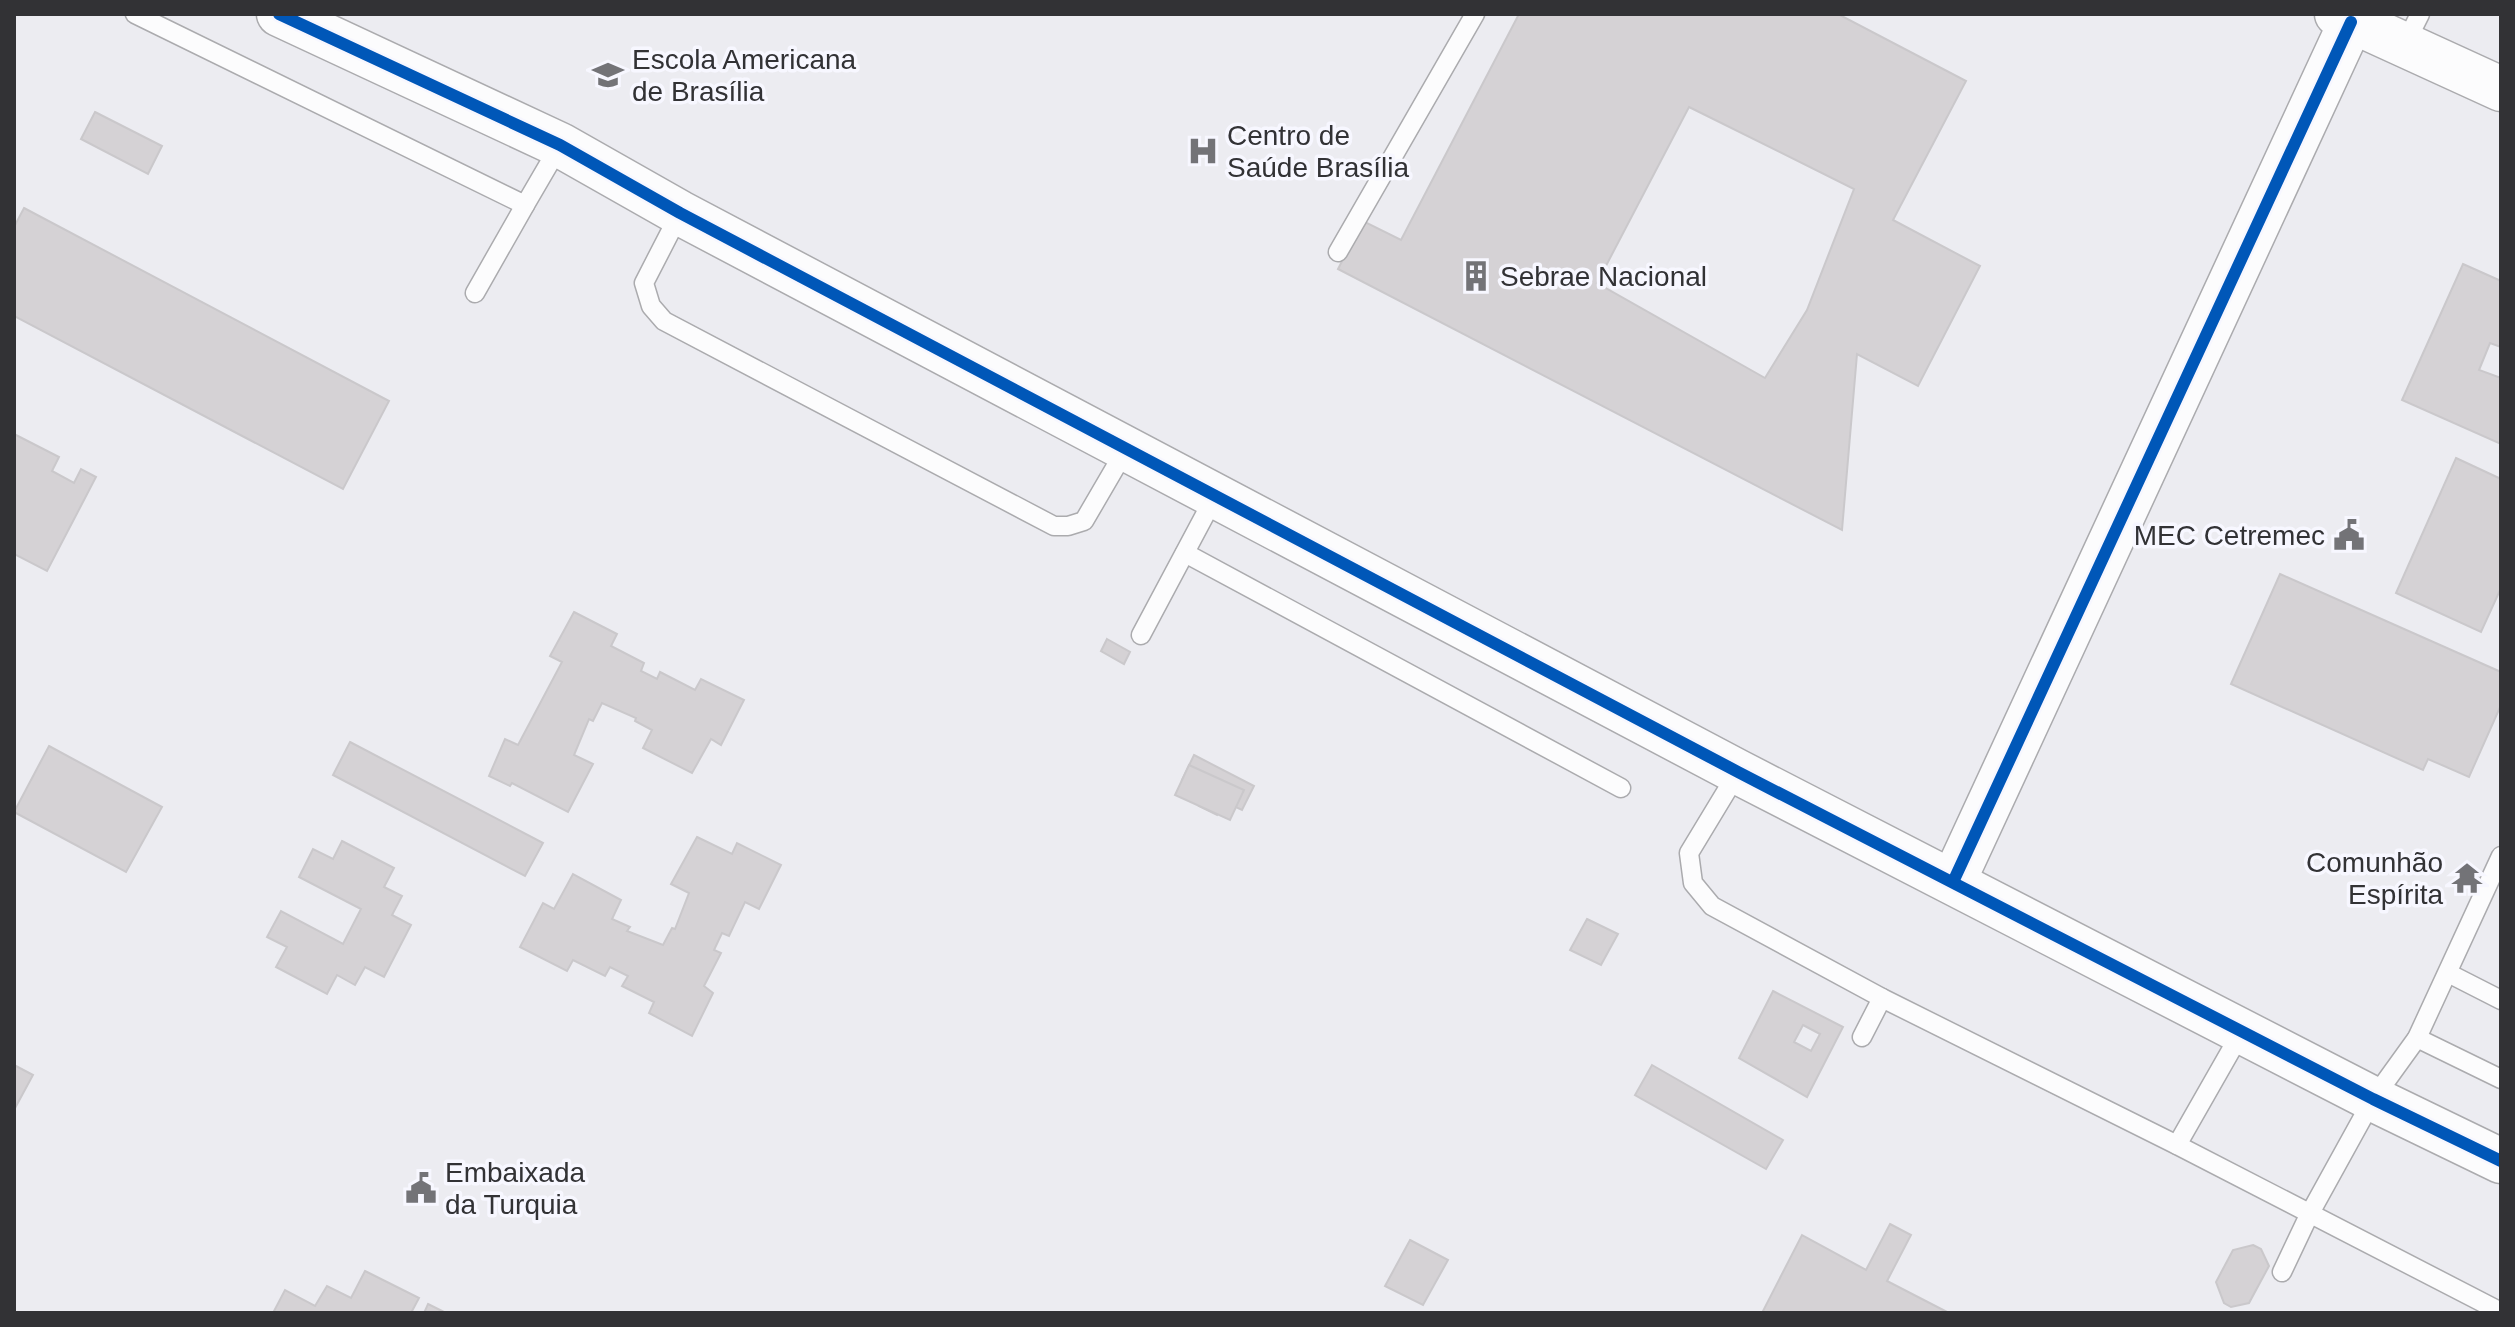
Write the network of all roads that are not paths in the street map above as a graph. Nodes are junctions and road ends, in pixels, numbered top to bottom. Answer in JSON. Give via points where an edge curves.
{"nodes":[{"id":1,"x":135,"y":14,"type":"edge"},
{"id":2,"x":279,"y":14,"type":"edge"},
{"id":3,"x":1475,"y":14,"type":"edge"},
{"id":4,"x":2344,"y":18,"type":"edge"},
{"id":5,"x":2412,"y":30,"type":"edge"},
{"id":6,"x":2501,"y":89,"type":"edge"},
{"id":7,"x":560,"y":145,"type":"junction"},
{"id":8,"x":525,"y":205,"type":"junction"},
{"id":9,"x":680,"y":213,"type":"junction"},
{"id":10,"x":1338,"y":252,"type":"dead end"},
{"id":11,"x":475,"y":293,"type":"dead end"},
{"id":12,"x":1127,"y":449,"type":"junction"},
{"id":13,"x":1215,"y":496,"type":"junction"},
{"id":14,"x":1185,"y":553,"type":"junction"},
{"id":15,"x":1141,"y":635,"type":"dead end"},
{"id":16,"x":1738,"y":772,"type":"junction"},
{"id":17,"x":1621,"y":788,"type":"dead end"},
{"id":18,"x":2501,"y":856,"type":"edge"},
{"id":19,"x":1953,"y":882,"type":"junction"},
{"id":20,"x":2448,"y":973,"type":"junction"},
{"id":21,"x":1882,"y":998,"type":"junction"},
{"id":22,"x":2501,"y":1000,"type":"edge"},
{"id":23,"x":2242,"y":1031,"type":"junction"},
{"id":24,"x":1862,"y":1037,"type":"dead end"},
{"id":25,"x":2417,"y":1038,"type":"junction"},
{"id":26,"x":2501,"y":1079,"type":"edge"},
{"id":27,"x":2373,"y":1099,"type":"junction"},
{"id":28,"x":2177,"y":1145,"type":"junction"},
{"id":29,"x":2501,"y":1161,"type":"edge"},
{"id":30,"x":2309,"y":1215,"type":"junction"},
{"id":31,"x":2282,"y":1272,"type":"dead end"},
{"id":32,"x":2501,"y":1312,"type":"edge"}],
"edges":[{"from":1,"to":8,"type":"lane"},
{"from":2,"to":7,"type":"street"},
{"from":3,"to":10,"type":"lane"},
{"from":4,"to":5,"type":"street"},
{"from":4,"to":19,"type":"street"},
{"from":5,"to":6,"type":"street"},
{"from":7,"to":8,"type":"lane"},
{"from":7,"to":9,"type":"street"},
{"from":8,"to":11,"type":"lane"},
{"from":9,"to":12,"type":"street"},
{"from":9,"to":12,"type":"lane","via":[[644,283],[651,306],[678,329],[1054,526],[1084,521]]},
{"from":12,"to":13,"type":"street"},
{"from":13,"to":14,"type":"lane"},
{"from":13,"to":16,"type":"street"},
{"from":14,"to":15,"type":"lane"},
{"from":14,"to":17,"type":"lane"},
{"from":16,"to":19,"type":"street"},
{"from":16,"to":21,"type":"lane","via":[[1689,853],[1693,883],[1712,906]]},
{"from":18,"to":20,"type":"lane"},
{"from":19,"to":23,"type":"street"},
{"from":20,"to":22,"type":"lane"},
{"from":20,"to":25,"type":"lane"},
{"from":21,"to":24,"type":"lane"},
{"from":21,"to":28,"type":"lane"},
{"from":23,"to":27,"type":"street"},
{"from":23,"to":28,"type":"lane"},
{"from":25,"to":26,"type":"lane"},
{"from":25,"to":27,"type":"lane"},
{"from":27,"to":29,"type":"street"},
{"from":27,"to":30,"type":"lane"},
{"from":28,"to":30,"type":"lane"},
{"from":30,"to":31,"type":"lane"},
{"from":30,"to":32,"type":"lane"}]}
